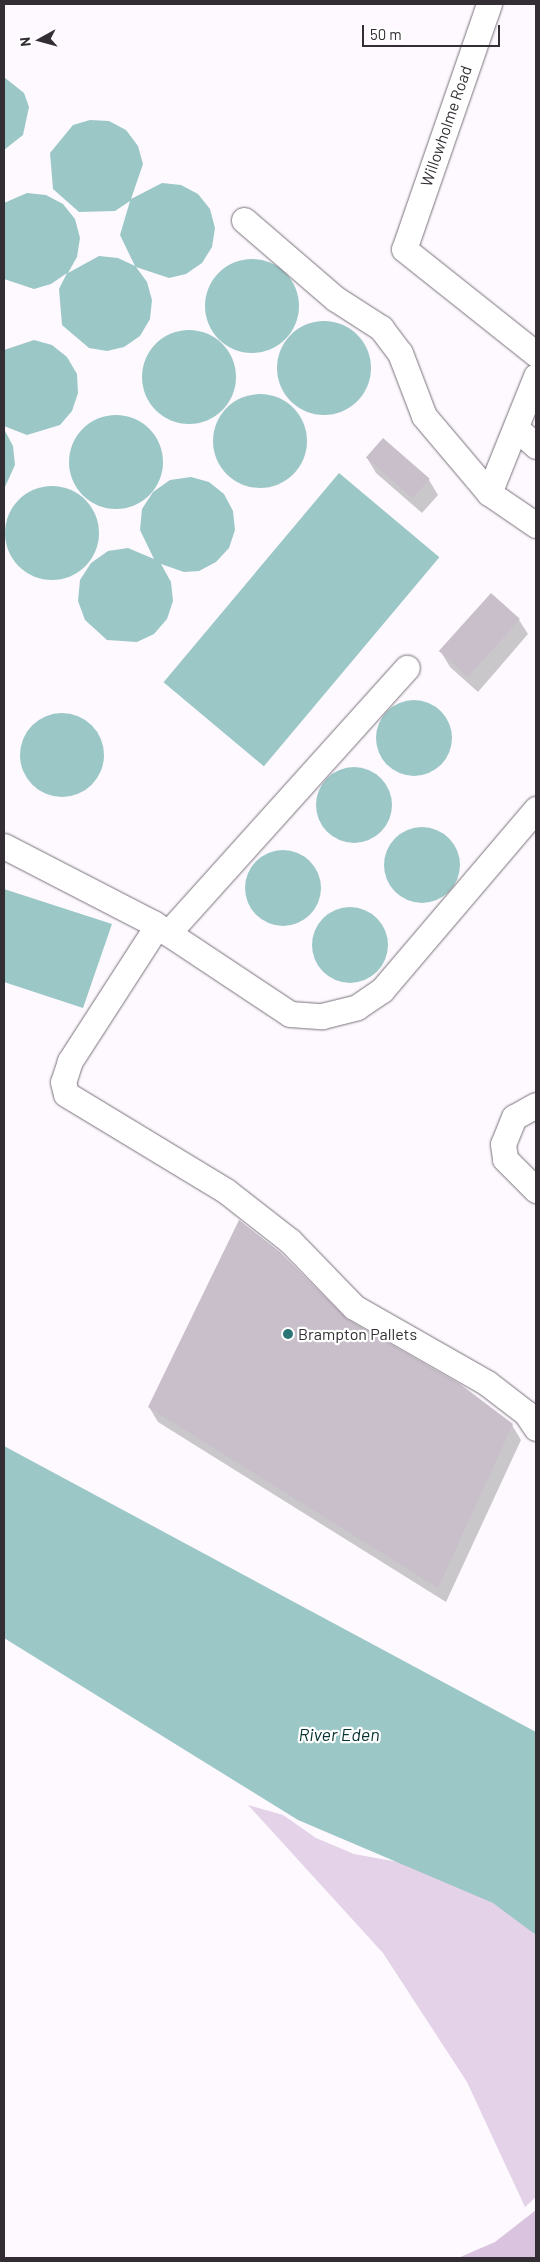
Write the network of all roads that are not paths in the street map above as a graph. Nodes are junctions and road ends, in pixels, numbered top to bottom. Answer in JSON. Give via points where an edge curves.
{"nodes":[{"id":1,"x":489,"y":4,"type":"edge"},
{"id":2,"x":244,"y":220,"type":"dead end"},
{"id":3,"x":536,"y":354,"type":"edge"},
{"id":4,"x":536,"y":376,"type":"edge"},
{"id":5,"x":516,"y":428,"type":"junction"},
{"id":6,"x":536,"y":446,"type":"edge"},
{"id":7,"x":489,"y":493,"type":"junction"},
{"id":8,"x":536,"y":525,"type":"edge"},
{"id":9,"x":407,"y":668,"type":"dead end"},
{"id":10,"x":536,"y":808,"type":"edge"},
{"id":11,"x":4,"y":846,"type":"edge"},
{"id":12,"x":162,"y":929,"type":"junction"},
{"id":13,"x":536,"y":1105,"type":"edge"},
{"id":14,"x":536,"y":1190,"type":"edge"},
{"id":15,"x":536,"y":1428,"type":"edge"}],
"edges":[{"from":1,"to":3,"type":"street","name":"Willowholme Road","via":[[404,249]]},
{"from":2,"to":7,"type":"street","via":[[336,299],[381,328],[400,353],[424,416]]},
{"from":4,"to":5,"type":"street"},
{"from":5,"to":6,"type":"street"},
{"from":5,"to":7,"type":"street"},
{"from":7,"to":8,"type":"street"},
{"from":9,"to":12,"type":"street"},
{"from":10,"to":12,"type":"street","via":[[382,990],[357,1007],[322,1016],[290,1014]]},
{"from":11,"to":12,"type":"street"},
{"from":12,"to":15,"type":"street","via":[[70,1062],[63,1082],[66,1094],[226,1191],[290,1241],[354,1307],[487,1383],[526,1413]]},
{"from":13,"to":14,"type":"street","via":[[514,1117],[503,1144],[510,1164]]}]}
